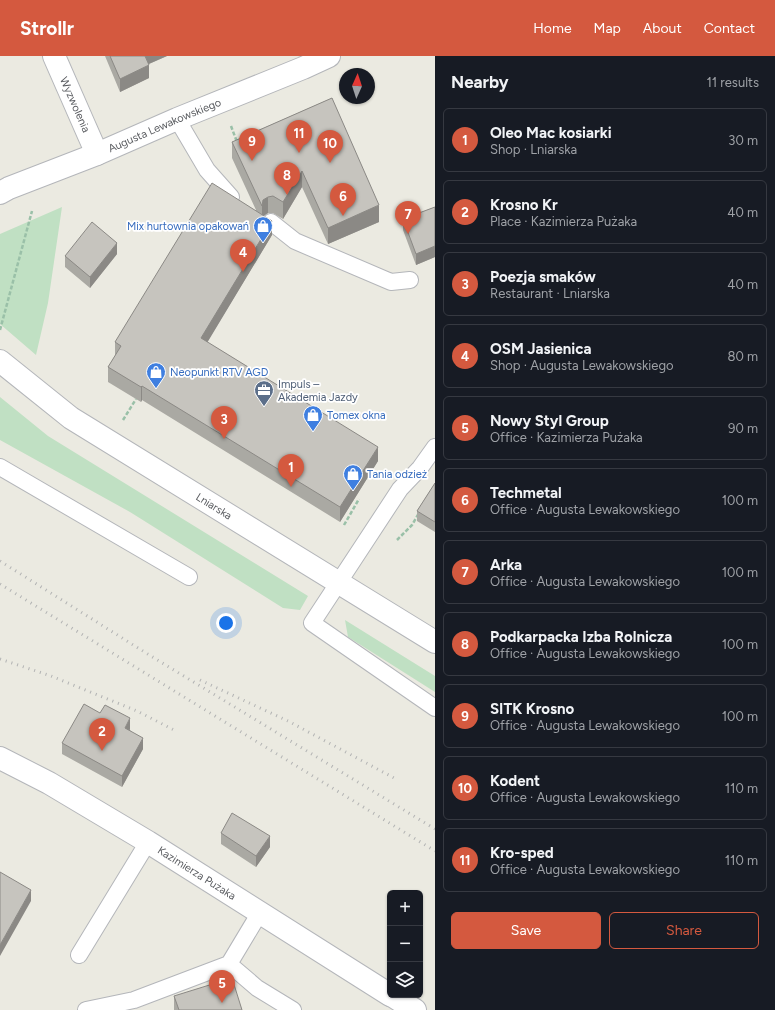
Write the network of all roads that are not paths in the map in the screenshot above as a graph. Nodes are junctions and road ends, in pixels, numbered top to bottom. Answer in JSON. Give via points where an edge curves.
{"nodes":[{"id":1,"x":54,"y":56,"type":"edge"},
{"id":2,"x":329,"y":56,"type":"edge"},
{"id":3,"x":177,"y":119,"type":"junction"},
{"id":4,"x":97,"y":154,"type":"junction"},
{"id":5,"x":0,"y":193,"type":"edge"},
{"id":6,"x":231,"y":197,"type":"edge"},
{"id":7,"x":271,"y":222,"type":"edge"},
{"id":8,"x":410,"y":280,"type":"dead end"},
{"id":9,"x":0,"y":361,"type":"edge"},
{"id":10,"x":435,"y":447,"type":"edge"},
{"id":11,"x":0,"y":467,"type":"edge"},
{"id":12,"x":190,"y":577,"type":"dead end"},
{"id":13,"x":339,"y":583,"type":"junction"},
{"id":14,"x":435,"y":642,"type":"edge"},
{"id":15,"x":435,"y":708,"type":"edge"},
{"id":16,"x":0,"y":758,"type":"edge"},
{"id":17,"x":148,"y":842,"type":"junction"},
{"id":18,"x":259,"y":914,"type":"junction"},
{"id":19,"x":79,"y":955,"type":"dead end"},
{"id":20,"x":229,"y":964,"type":"junction"},
{"id":21,"x":387,"y":993,"type":"edge"},
{"id":22,"x":395,"y":998,"type":"edge"},
{"id":23,"x":136,"y":1005,"type":"edge"},
{"id":24,"x":86,"y":1010,"type":"edge"},
{"id":25,"x":293,"y":1010,"type":"edge"},
{"id":26,"x":415,"y":1010,"type":"edge"}],
"edges":[{"from":1,"to":4,"type":"street","name":"Wyzwolenia"},
{"from":2,"to":3,"type":"street","name":"Augusta Lewakowskiego"},
{"from":3,"to":4,"type":"street","name":"Augusta Lewakowskiego"},
{"from":3,"to":6,"type":"lane","via":[[207,170]]},
{"from":4,"to":5,"type":"street","name":"Augusta Lewakowskiego"},
{"from":7,"to":8,"type":"lane","via":[[295,241],[391,282]]},
{"from":9,"to":13,"type":"street","name":"Lniarska","via":[[71,418]]},
{"from":10,"to":13,"type":"lane","via":[[400,489]]},
{"from":11,"to":12,"type":"lane"},
{"from":13,"to":14,"type":"street","name":"Lniarska"},
{"from":13,"to":15,"type":"lane","via":[[312,623]]},
{"from":16,"to":17,"type":"street","name":"Kazimierza Pużaka","via":[[49,783]]},
{"from":17,"to":18,"type":"street","name":"Kazimierza Pużaka"},
{"from":17,"to":19,"type":"lane"},
{"from":18,"to":20,"type":"lane"},
{"from":18,"to":21,"type":"street","name":"Kazimierza Pużaka"},
{"from":20,"to":23,"type":"lane"},
{"from":20,"to":25,"type":"lane","via":[[257,988]]},
{"from":22,"to":26,"type":"street","name":"Kazimierza Pużaka"},
{"from":23,"to":24,"type":"lane"}]}
